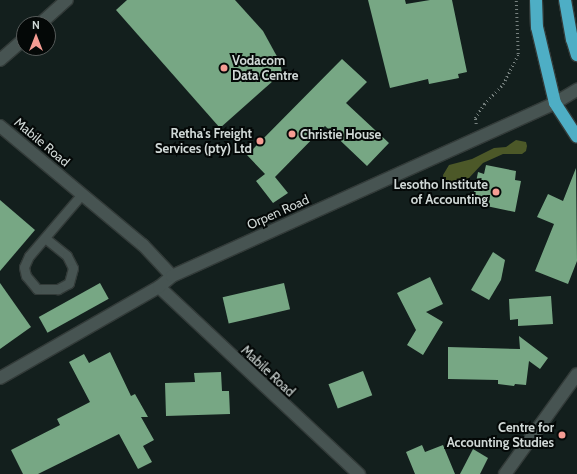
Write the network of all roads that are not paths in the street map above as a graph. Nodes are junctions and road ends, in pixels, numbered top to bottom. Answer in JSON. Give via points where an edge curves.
{"nodes":[{"id":1,"x":67,"y":0,"type":"edge"},
{"id":2,"x":536,"y":0,"type":"edge"},
{"id":3,"x":565,"y":0,"type":"edge"},
{"id":4,"x":49,"y":16,"type":"edge"},
{"id":5,"x":16,"y":46,"type":"edge"},
{"id":6,"x":577,"y":55,"type":"edge"},
{"id":7,"x":0,"y":60,"type":"edge"},
{"id":8,"x":577,"y":90,"type":"edge"},
{"id":9,"x":555,"y":103,"type":"junction"},
{"id":10,"x":0,"y":126,"type":"edge"},
{"id":11,"x":577,"y":137,"type":"edge"},
{"id":12,"x":82,"y":194,"type":"junction"},
{"id":13,"x":45,"y":238,"type":"junction"},
{"id":14,"x":172,"y":276,"type":"junction"},
{"id":15,"x":159,"y":287,"type":"junction"},
{"id":16,"x":577,"y":374,"type":"edge"},
{"id":17,"x":0,"y":378,"type":"edge"},
{"id":18,"x":359,"y":474,"type":"edge"},
{"id":19,"x":505,"y":474,"type":"edge"}],
"edges":[{"from":1,"to":4,"type":"street"},
{"from":2,"to":9,"type":"highway","via":[[537,27]]},
{"from":3,"to":6,"type":"highway"},
{"from":5,"to":7,"type":"street"},
{"from":8,"to":9,"type":"street","name":"Orpen Road"},
{"from":9,"to":11,"type":"highway"},
{"from":9,"to":14,"type":"street","name":"Orpen Road"},
{"from":10,"to":12,"type":"street","name":"Mabile Road"},
{"from":12,"to":13,"type":"lane"},
{"from":12,"to":14,"type":"street","name":"Mabile Road","via":[[143,245]]},
{"from":13,"to":13,"type":"lane","via":[[29,256],[24,267],[26,276],[37,289],[58,289],[69,283],[73,268],[67,256]]},
{"from":14,"to":15,"type":"street","name":"Orpen Road"},
{"from":15,"to":17,"type":"street","name":"Orpen Road"},
{"from":15,"to":18,"type":"street","name":"Mabile Road"},
{"from":16,"to":19,"type":"street"}]}
